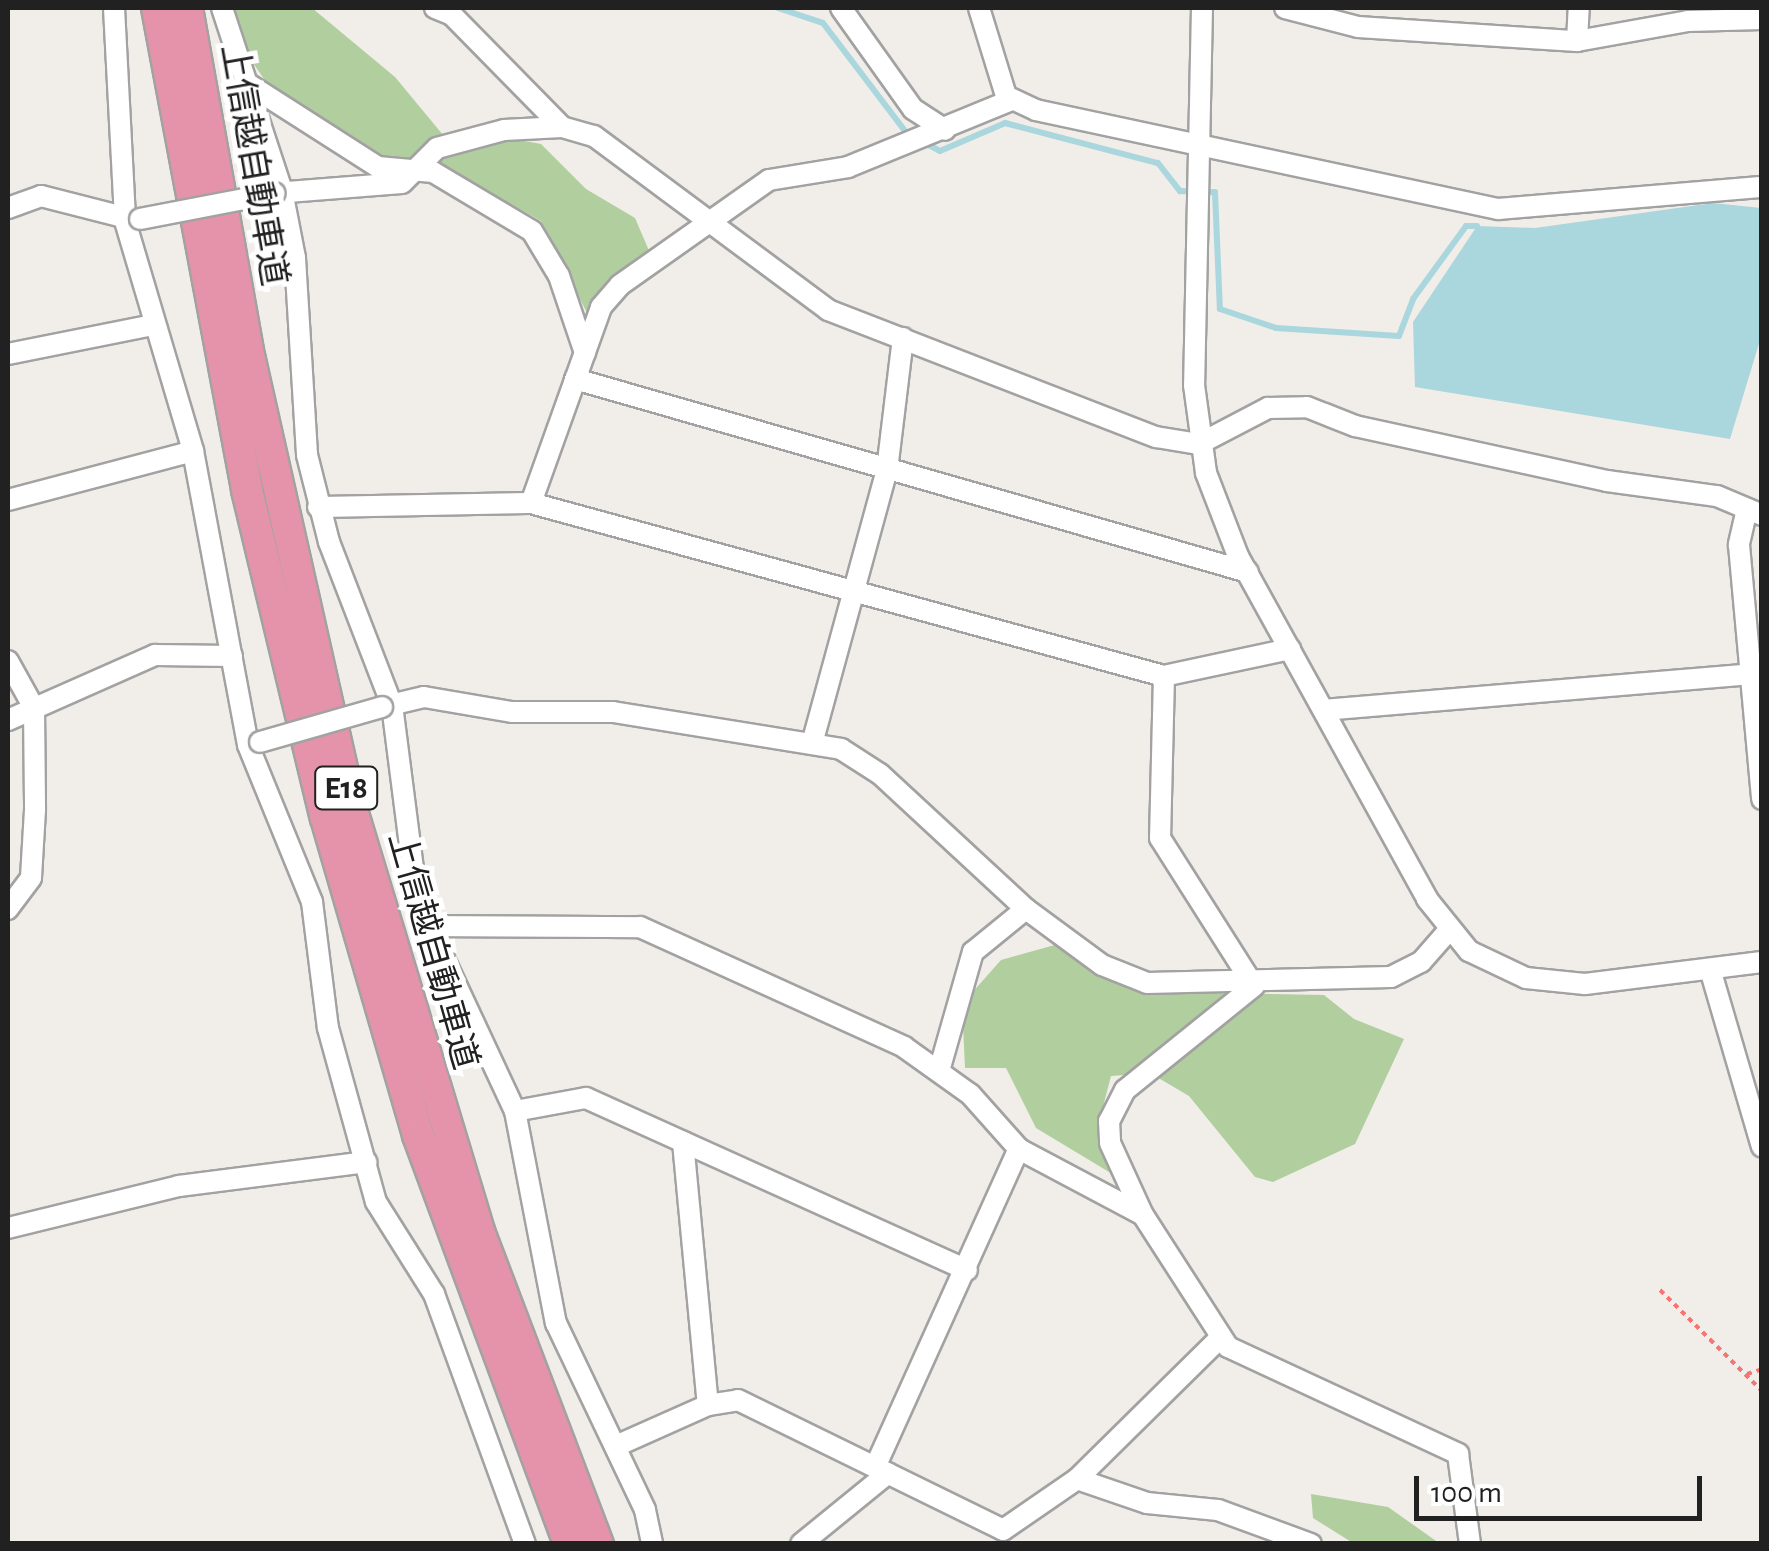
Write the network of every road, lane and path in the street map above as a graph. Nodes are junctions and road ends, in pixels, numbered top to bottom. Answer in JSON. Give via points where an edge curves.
{"nodes":[{"id":1,"x":114,"y":8,"type":"edge"},
{"id":2,"x":157,"y":8,"type":"edge"},
{"id":3,"x":187,"y":8,"type":"edge"},
{"id":4,"x":222,"y":8,"type":"edge"},
{"id":5,"x":435,"y":8,"type":"edge"},
{"id":6,"x":842,"y":8,"type":"edge"},
{"id":7,"x":979,"y":8,"type":"edge"},
{"id":8,"x":1202,"y":8,"type":"edge"},
{"id":9,"x":1284,"y":8,"type":"edge"},
{"id":10,"x":1579,"y":8,"type":"edge"},
{"id":11,"x":1762,"y":19,"type":"edge"},
{"id":12,"x":1577,"y":41,"type":"junction"},
{"id":13,"x":244,"y":82,"type":"junction"},
{"id":14,"x":1012,"y":100,"type":"junction"},
{"id":15,"x":562,"y":127,"type":"junction"},
{"id":16,"x":939,"y":132,"type":"junction"},
{"id":17,"x":1201,"y":141,"type":"junction"},
{"id":18,"x":412,"y":173,"type":"junction"},
{"id":19,"x":1762,"y":187,"type":"edge"},
{"id":20,"x":278,"y":192,"type":"junction"},
{"id":21,"x":8,"y":208,"type":"edge"},
{"id":22,"x":132,"y":220,"type":"junction"},
{"id":23,"x":704,"y":222,"type":"junction"},
{"id":24,"x":153,"y":325,"type":"junction"},
{"id":25,"x":903,"y":338,"type":"junction"},
{"id":26,"x":585,"y":353,"type":"junction"},
{"id":27,"x":8,"y":354,"type":"edge"},
{"id":28,"x":575,"y":379,"type":"junction"},
{"id":29,"x":1199,"y":444,"type":"junction"},
{"id":30,"x":193,"y":451,"type":"junction"},
{"id":31,"x":887,"y":470,"type":"junction"},
{"id":32,"x":8,"y":500,"type":"edge"},
{"id":33,"x":531,"y":503,"type":"junction"},
{"id":34,"x":318,"y":507,"type":"junction"},
{"id":35,"x":1754,"y":512,"type":"edge"},
{"id":36,"x":1248,"y":572,"type":"junction"},
{"id":37,"x":857,"y":592,"type":"junction"},
{"id":38,"x":1290,"y":649,"type":"junction"},
{"id":39,"x":232,"y":656,"type":"junction"},
{"id":40,"x":8,"y":661,"type":"edge"},
{"id":41,"x":1756,"y":674,"type":"edge"},
{"id":42,"x":1164,"y":676,"type":"junction"},
{"id":43,"x":387,"y":706,"type":"junction"},
{"id":44,"x":34,"y":708,"type":"junction"},
{"id":45,"x":1324,"y":710,"type":"junction"},
{"id":46,"x":8,"y":720,"type":"edge"},
{"id":47,"x":813,"y":740,"type":"junction"},
{"id":48,"x":254,"y":743,"type":"junction"},
{"id":49,"x":1762,"y":799,"type":"edge"},
{"id":50,"x":1026,"y":908,"type":"junction"},
{"id":51,"x":8,"y":909,"type":"edge"},
{"id":52,"x":431,"y":926,"type":"junction"},
{"id":53,"x":1448,"y":930,"type":"junction"},
{"id":54,"x":1762,"y":962,"type":"edge"},
{"id":55,"x":1710,"y":969,"type":"junction"},
{"id":56,"x":1254,"y":986,"type":"junction"},
{"id":57,"x":939,"y":1071,"type":"junction"},
{"id":58,"x":515,"y":1112,"type":"junction"},
{"id":59,"x":683,"y":1142,"type":"junction"},
{"id":60,"x":1762,"y":1147,"type":"edge"},
{"id":61,"x":1020,"y":1149,"type":"junction"},
{"id":62,"x":366,"y":1162,"type":"junction"},
{"id":63,"x":1143,"y":1215,"type":"junction"},
{"id":64,"x":8,"y":1228,"type":"edge"},
{"id":65,"x":966,"y":1270,"type":"junction"},
{"id":66,"x":1660,"y":1290,"type":"dead end"},
{"id":67,"x":1220,"y":1338,"type":"junction"},
{"id":68,"x":1762,"y":1369,"type":"edge"},
{"id":69,"x":1744,"y":1374,"type":"junction"},
{"id":70,"x":1762,"y":1391,"type":"edge"},
{"id":71,"x":708,"y":1405,"type":"junction"},
{"id":72,"x":616,"y":1446,"type":"junction"},
{"id":73,"x":882,"y":1469,"type":"junction"},
{"id":74,"x":1077,"y":1480,"type":"junction"},
{"id":75,"x":1004,"y":1537,"type":"edge"},
{"id":76,"x":525,"y":1544,"type":"edge"},
{"id":77,"x":569,"y":1544,"type":"edge"},
{"id":78,"x":598,"y":1544,"type":"edge"},
{"id":79,"x":652,"y":1544,"type":"edge"},
{"id":80,"x":801,"y":1544,"type":"edge"},
{"id":81,"x":1311,"y":1544,"type":"edge"},
{"id":82,"x":1470,"y":1544,"type":"edge"}],
"edges":[{"from":1,"to":22,"type":"street"},
{"from":2,"to":77,"type":"highway","name":"上信越自動車道","number":"E18","via":[[244,473],[326,818],[418,1135]]},
{"from":3,"to":78,"type":"highway","name":"上信越自動車道","number":"E18","via":[[272,470],[356,824],[474,1216]]},
{"from":4,"to":13,"type":"street"},
{"from":5,"to":15,"type":"street","via":[[452,15]]},
{"from":6,"to":16,"type":"street","via":[[913,109]]},
{"from":7,"to":14,"type":"street"},
{"from":8,"to":17,"type":"street"},
{"from":9,"to":12,"type":"street","via":[[1358,27]]},
{"from":10,"to":12,"type":"street"},
{"from":11,"to":12,"type":"street","via":[[1688,21]]},
{"from":13,"to":18,"type":"street","via":[[378,168]]},
{"from":13,"to":20,"type":"street"},
{"from":14,"to":16,"type":"street"},
{"from":14,"to":17,"type":"street"},
{"from":15,"to":18,"type":"street","via":[[504,130],[437,148]]},
{"from":15,"to":23,"type":"street","via":[[594,136]]},
{"from":16,"to":23,"type":"street","via":[[848,167],[769,180]]},
{"from":17,"to":19,"type":"street","via":[[1499,209]]},
{"from":17,"to":29,"type":"street","via":[[1194,385]]},
{"from":18,"to":20,"type":"street","via":[[402,183]]},
{"from":18,"to":26,"type":"street","via":[[433,172],[532,231],[560,276]]},
{"from":20,"to":22,"type":"street","bridge":true},
{"from":20,"to":34,"type":"street","via":[[295,258],[307,455]]},
{"from":21,"to":22,"type":"street","via":[[41,196]]},
{"from":22,"to":24,"type":"street"},
{"from":23,"to":25,"type":"street","via":[[828,310]]},
{"from":23,"to":26,"type":"street","via":[[620,285],[601,307]]},
{"from":24,"to":27,"type":"street"},
{"from":24,"to":30,"type":"street"},
{"from":25,"to":29,"type":"street","via":[[1156,437]]},
{"from":25,"to":31,"type":"street"},
{"from":26,"to":28,"type":"street"},
{"from":28,"to":31,"type":"street"},
{"from":28,"to":33,"type":"street"},
{"from":29,"to":35,"type":"street","via":[[1268,408],[1308,407],[1355,426],[1717,496]]},
{"from":29,"to":36,"type":"street","via":[[1216,506]]},
{"from":30,"to":32,"type":"street"},
{"from":30,"to":39,"type":"street"},
{"from":31,"to":36,"type":"street"},
{"from":31,"to":37,"type":"street"},
{"from":33,"to":34,"type":"street"},
{"from":33,"to":37,"type":"street"},
{"from":34,"to":43,"type":"street"},
{"from":35,"to":41,"type":"street","via":[[1739,545]]},
{"from":36,"to":38,"type":"street"},
{"from":37,"to":42,"type":"street"},
{"from":37,"to":47,"type":"street"},
{"from":38,"to":42,"type":"street"},
{"from":38,"to":45,"type":"street"},
{"from":39,"to":44,"type":"street","via":[[155,655]]},
{"from":39,"to":48,"type":"street"},
{"from":40,"to":44,"type":"street"},
{"from":41,"to":45,"type":"street"},
{"from":41,"to":49,"type":"street"},
{"from":42,"to":56,"type":"street","via":[[1160,838]]},
{"from":43,"to":47,"type":"street","via":[[424,697],[512,712],[613,712]]},
{"from":43,"to":48,"type":"street","bridge":true},
{"from":43,"to":52,"type":"street","via":[[411,877]]},
{"from":44,"to":46,"type":"street"},
{"from":44,"to":51,"type":"street","via":[[31,878]]},
{"from":45,"to":53,"type":"street"},
{"from":47,"to":50,"type":"street","via":[[880,774]]},
{"from":48,"to":62,"type":"street","via":[[312,902],[328,1028]]},
{"from":50,"to":56,"type":"street","via":[[1102,964],[1147,983]]},
{"from":50,"to":57,"type":"street","via":[[974,952]]},
{"from":52,"to":57,"type":"street","via":[[624,922],[904,1048]]},
{"from":52,"to":58,"type":"street"},
{"from":53,"to":55,"type":"street","via":[[1506,971],[1561,985]]},
{"from":53,"to":56,"type":"street","via":[[1421,962],[1391,978]]},
{"from":54,"to":55,"type":"street"},
{"from":55,"to":60,"type":"street"},
{"from":56,"to":63,"type":"street","via":[[1125,1090],[1115,1108],[1110,1143]]},
{"from":57,"to":61,"type":"street"},
{"from":58,"to":59,"type":"street","via":[[586,1098]]},
{"from":58,"to":72,"type":"street","via":[[556,1322]]},
{"from":59,"to":65,"type":"street"},
{"from":59,"to":71,"type":"street"},
{"from":61,"to":63,"type":"street"},
{"from":61,"to":65,"type":"street"},
{"from":62,"to":64,"type":"street","via":[[179,1186]]},
{"from":62,"to":76,"type":"street","via":[[376,1202],[434,1294]]},
{"from":63,"to":67,"type":"street"},
{"from":65,"to":73,"type":"street"},
{"from":66,"to":69,"type":"path"},
{"from":67,"to":74,"type":"street"},
{"from":67,"to":82,"type":"street","via":[[1458,1454]]},
{"from":68,"to":69,"type":"path"},
{"from":69,"to":70,"type":"path"},
{"from":71,"to":72,"type":"street"},
{"from":71,"to":73,"type":"street","via":[[738,1400]]},
{"from":72,"to":79,"type":"street"},
{"from":73,"to":75,"type":"street"},
{"from":73,"to":80,"type":"street"},
{"from":74,"to":75,"type":"street"},
{"from":74,"to":81,"type":"street","via":[[1147,1503],[1218,1510]]}]}
